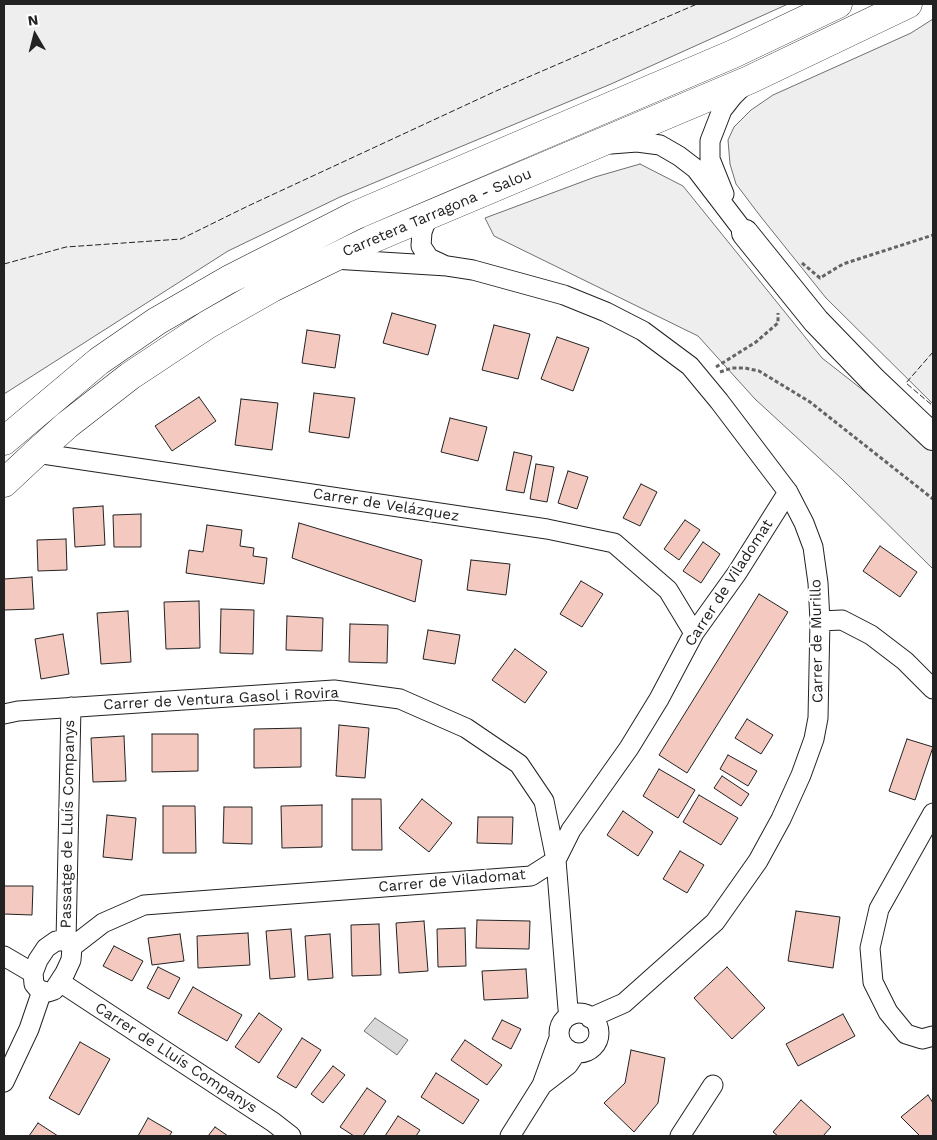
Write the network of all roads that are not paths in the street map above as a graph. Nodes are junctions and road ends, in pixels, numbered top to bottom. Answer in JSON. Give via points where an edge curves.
{"nodes":[{"id":1,"x":838,"y":4,"type":"edge"},
{"id":2,"x":908,"y":4,"type":"edge"},
{"id":3,"x":749,"y":80,"type":"junction"},
{"id":4,"x":599,"y":144,"type":"junction"},
{"id":5,"x":428,"y":216,"type":"junction"},
{"id":6,"x":745,"y":233,"type":"junction"},
{"id":7,"x":329,"y":259,"type":"junction"},
{"id":8,"x":448,"y":266,"type":"junction"},
{"id":9,"x":157,"y":322,"type":"junction"},
{"id":10,"x":4,"y":418,"type":"edge"},
{"id":11,"x":933,"y":437,"type":"edge"},
{"id":12,"x":4,"y":441,"type":"edge"},
{"id":13,"x":36,"y":453,"type":"junction"},
{"id":14,"x":4,"y":483,"type":"edge"},
{"id":15,"x":788,"y":492,"type":"junction"},
{"id":16,"x":820,"y":621,"type":"junction"},
{"id":17,"x":694,"y":633,"type":"junction"},
{"id":18,"x":933,"y":689,"type":"edge"},
{"id":19,"x":71,"y":707,"type":"junction"},
{"id":20,"x":4,"y":714,"type":"edge"},
{"id":21,"x":933,"y":813,"type":"edge"},
{"id":22,"x":556,"y":860,"type":"junction"},
{"id":23,"x":69,"y":944,"type":"junction"},
{"id":24,"x":4,"y":956,"type":"edge"},
{"id":25,"x":32,"y":973,"type":"junction"},
{"id":26,"x":60,"y":982,"type":"junction"},
{"id":27,"x":42,"y":991,"type":"junction"},
{"id":28,"x":624,"y":1003,"type":"junction"},
{"id":29,"x":571,"y":1015,"type":"junction"},
{"id":30,"x":590,"y":1018,"type":"junction"},
{"id":31,"x":598,"y":1035,"type":"junction"},
{"id":32,"x":933,"y":1036,"type":"edge"},
{"id":33,"x":559,"y":1038,"type":"junction"},
{"id":34,"x":576,"y":1053,"type":"junction"},
{"id":35,"x":4,"y":1082,"type":"edge"},
{"id":36,"x":542,"y":1085,"type":"junction"},
{"id":37,"x":713,"y":1085,"type":"dead end"},
{"id":38,"x":291,"y":1136,"type":"edge"},
{"id":39,"x":510,"y":1136,"type":"edge"},
{"id":40,"x":680,"y":1136,"type":"edge"}],
"edges":[{"from":1,"to":9,"type":"main road","name":"Carretera Tarragona - Salou","via":[[733,54],[356,216],[228,280]]},
{"from":2,"to":3,"type":"main road","name":"Carretera Tarragona - Salou"},
{"from":3,"to":4,"type":"main road","name":"Carretera Tarragona - Salou"},
{"from":3,"to":6,"type":"street","via":[[722,110],[710,141],[710,159],[715,175]]},
{"from":4,"to":5,"type":"main road","name":"Carretera Tarragona - Salou"},
{"from":4,"to":6,"type":"street","via":[[637,142],[660,145],[679,156],[696,169]]},
{"from":5,"to":7,"type":"main road","name":"Carretera Tarragona - Salou"},
{"from":5,"to":8,"type":"street","name":"Carrer de Murillo","via":[[421,246],[429,258]]},
{"from":6,"to":11,"type":"street","via":[[816,321]]},
{"from":7,"to":8,"type":"street","name":"Carrer de Murillo"},
{"from":7,"to":13,"type":"main road","name":"Carretera Tarragona - Salou","via":[[207,325],[130,376]]},
{"from":8,"to":15,"type":"street","name":"Carrer de Murillo","via":[[564,295],[643,331],[690,366]]},
{"from":9,"to":10,"type":"main road","via":[[92,352]]},
{"from":9,"to":12,"type":"main road","name":"Carretera Tarragona - Salou","via":[[99,361]]},
{"from":13,"to":14,"type":"main road","name":"Carretera Tarragona - Salou"},
{"from":13,"to":17,"type":"street","name":"Carrer de Velázquez","via":[[547,529],[614,543],[668,590]]},
{"from":15,"to":16,"type":"street","name":"Carrer de Murillo","via":[[813,547]]},
{"from":15,"to":17,"type":"street","name":"Carrer de Viladomat"},
{"from":16,"to":18,"type":"street","via":[[842,620],[871,636],[905,661]]},
{"from":16,"to":28,"type":"street","name":"Carrer de Murillo","via":[[818,718],[814,739],[781,819],[758,861],[715,922]]},
{"from":17,"to":22,"type":"street","name":"Carrer de Viladomat","via":[[639,732],[571,830]]},
{"from":19,"to":20,"type":"street","name":"Carrer de Ventura Gasol i Rovira"},
{"from":19,"to":22,"type":"street","name":"Carrer de Ventura Gasol i Rovira","via":[[334,690],[400,699],[466,728],[519,764],[544,801]]},
{"from":19,"to":23,"type":"street","name":"Passatge de Lluís Companys"},
{"from":21,"to":32,"type":"street","via":[[879,909],[870,948],[873,982],[888,1012],[906,1034],[922,1039]]},
{"from":22,"to":23,"type":"street","name":"Carrer de Viladomat","via":[[530,876],[144,905],[103,923]]},
{"from":22,"to":29,"type":"street","name":"Carrer de Ventura Gasol i Rovira","via":[[568,1010]]},
{"from":23,"to":25,"type":"street","name":"Carrer de Viladomat","via":[[56,941],[46,948]]},
{"from":23,"to":26,"type":"street","name":"Passatge de Lluís Companys","via":[[71,960]]},
{"from":24,"to":25,"type":"street"},
{"from":25,"to":27,"type":"street","via":[[34,984]]},
{"from":26,"to":27,"type":"street","via":[[54,990]]},
{"from":26,"to":38,"type":"street","name":"Carrer de Lluís Companys"},
{"from":27,"to":35,"type":"street"},
{"from":28,"to":30,"type":"street","name":"Carrer de Murillo"},
{"from":28,"to":31,"type":"street","name":"Carrer de Murillo","via":[[621,1014]]},
{"from":29,"to":30,"type":"street","via":[[584,1014]]},
{"from":29,"to":33,"type":"street","via":[[560,1027]]},
{"from":30,"to":31,"type":"street"},
{"from":31,"to":34,"type":"street","via":[[588,1051]]},
{"from":33,"to":34,"type":"street","via":[[565,1048]]},
{"from":33,"to":36,"type":"street"},
{"from":34,"to":36,"type":"street","via":[[568,1065]]},
{"from":36,"to":39,"type":"street"},
{"from":37,"to":40,"type":"street"}]}
